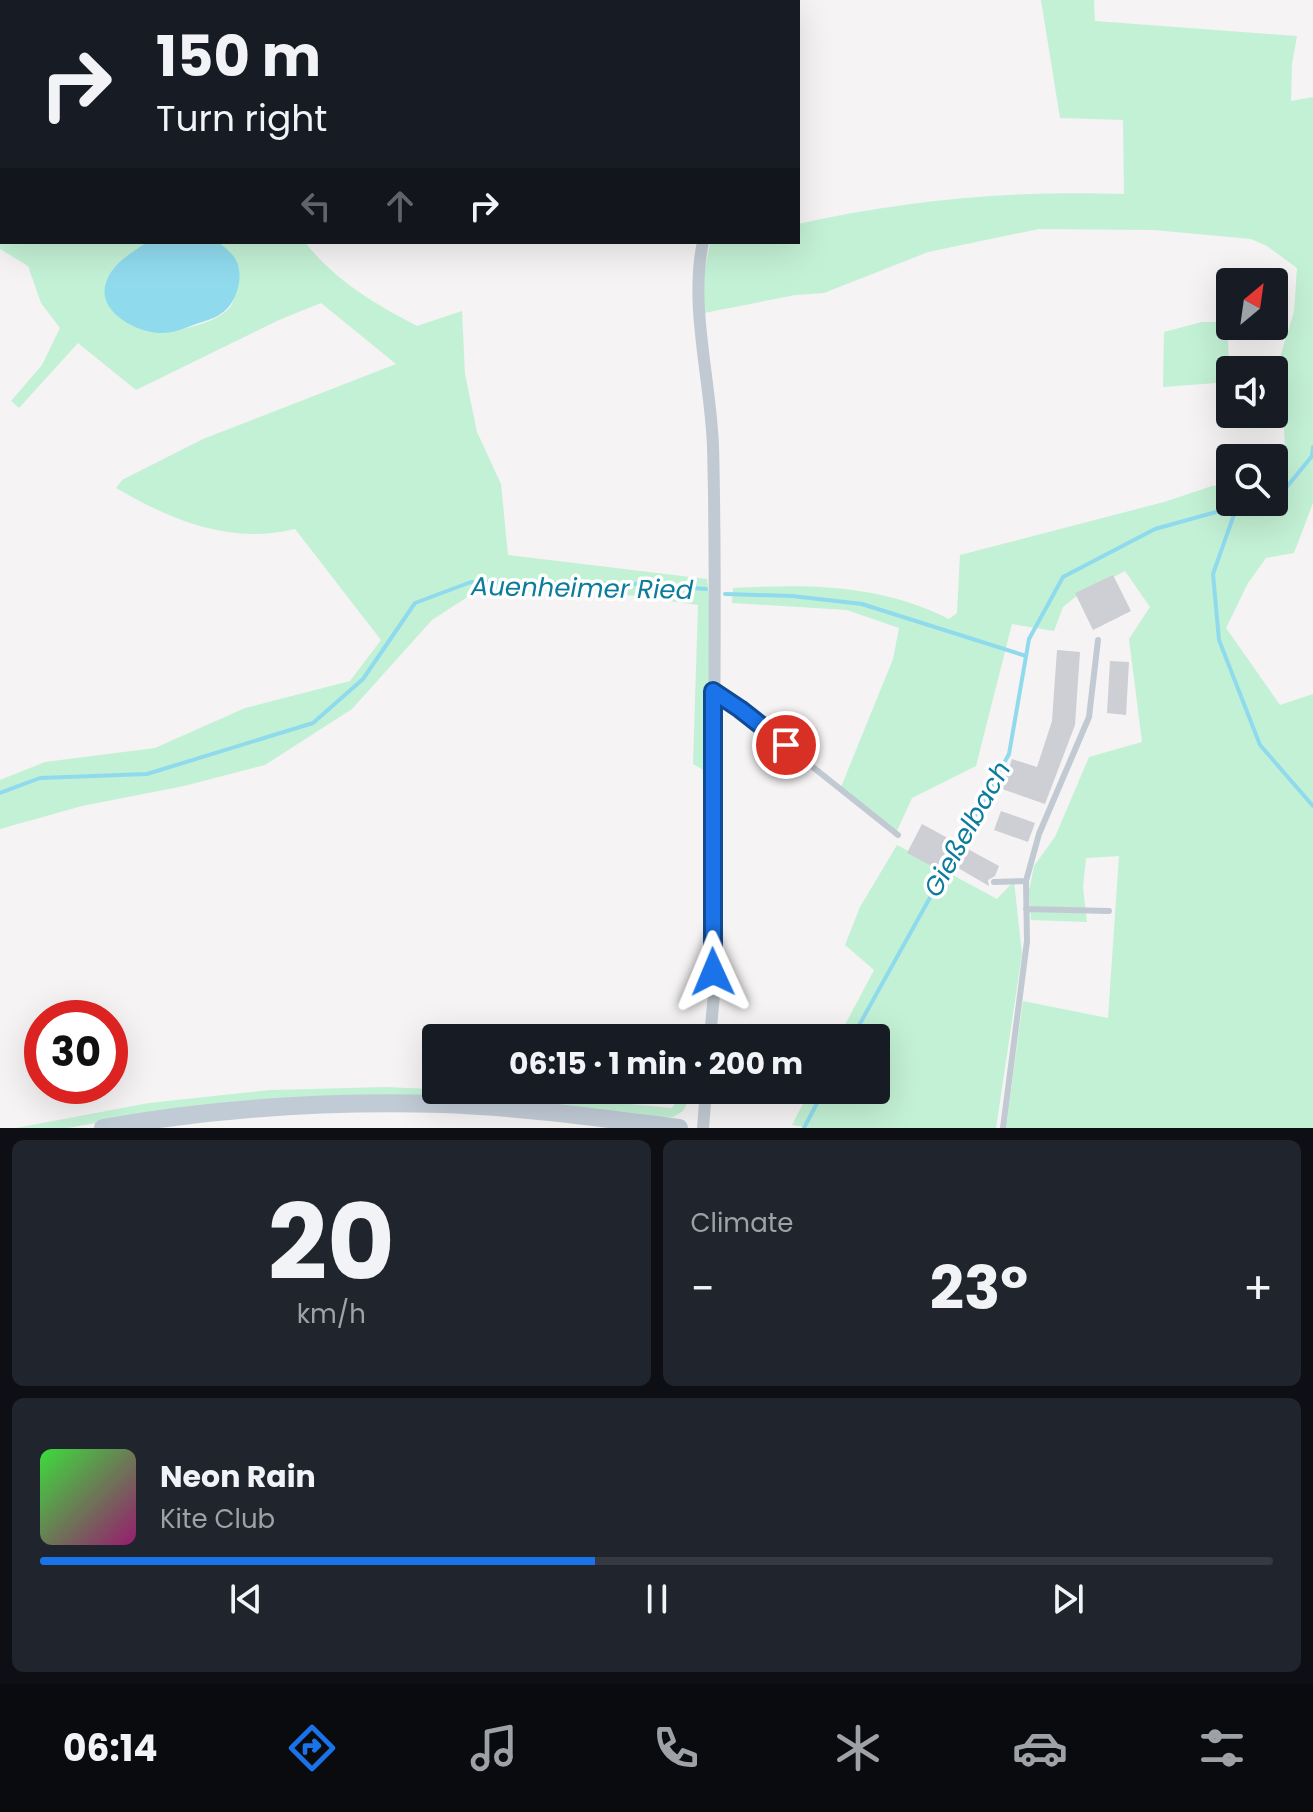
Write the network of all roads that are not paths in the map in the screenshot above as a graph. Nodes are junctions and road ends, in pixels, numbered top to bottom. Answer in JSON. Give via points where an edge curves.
{"nodes":[{"id":1,"x":703,"y":244,"type":"edge"},
{"id":2,"x":1098,"y":640,"type":"dead end"},
{"id":3,"x":713,"y":691,"type":"junction"},
{"id":4,"x":898,"y":835,"type":"dead end"},
{"id":5,"x":1026,"y":881,"type":"junction"},
{"id":6,"x":994,"y":882,"type":"dead end"},
{"id":7,"x":1026,"y":909,"type":"junction"},
{"id":8,"x":1109,"y":911,"type":"dead end"},
{"id":9,"x":711,"y":1024,"type":"edge"},
{"id":10,"x":705,"y":1104,"type":"edge"},
{"id":11,"x":103,"y":1128,"type":"edge"},
{"id":12,"x":679,"y":1128,"type":"edge"},
{"id":13,"x":703,"y":1128,"type":"edge"},
{"id":14,"x":1003,"y":1128,"type":"edge"}],
"edges":[{"from":1,"to":3,"type":"street","via":[[698,293],[713,445]]},
{"from":2,"to":5,"type":"lane","via":[[1089,717],[1039,834]]},
{"from":3,"to":4,"type":"lane"},
{"from":3,"to":9,"type":"street"},
{"from":5,"to":6,"type":"lane"},
{"from":5,"to":7,"type":"lane"},
{"from":7,"to":8,"type":"lane"},
{"from":7,"to":14,"type":"lane","via":[[1027,941]]},
{"from":10,"to":13,"type":"street"},
{"from":11,"to":12,"type":"main road","via":[[291,1106],[443,1104]]}]}
